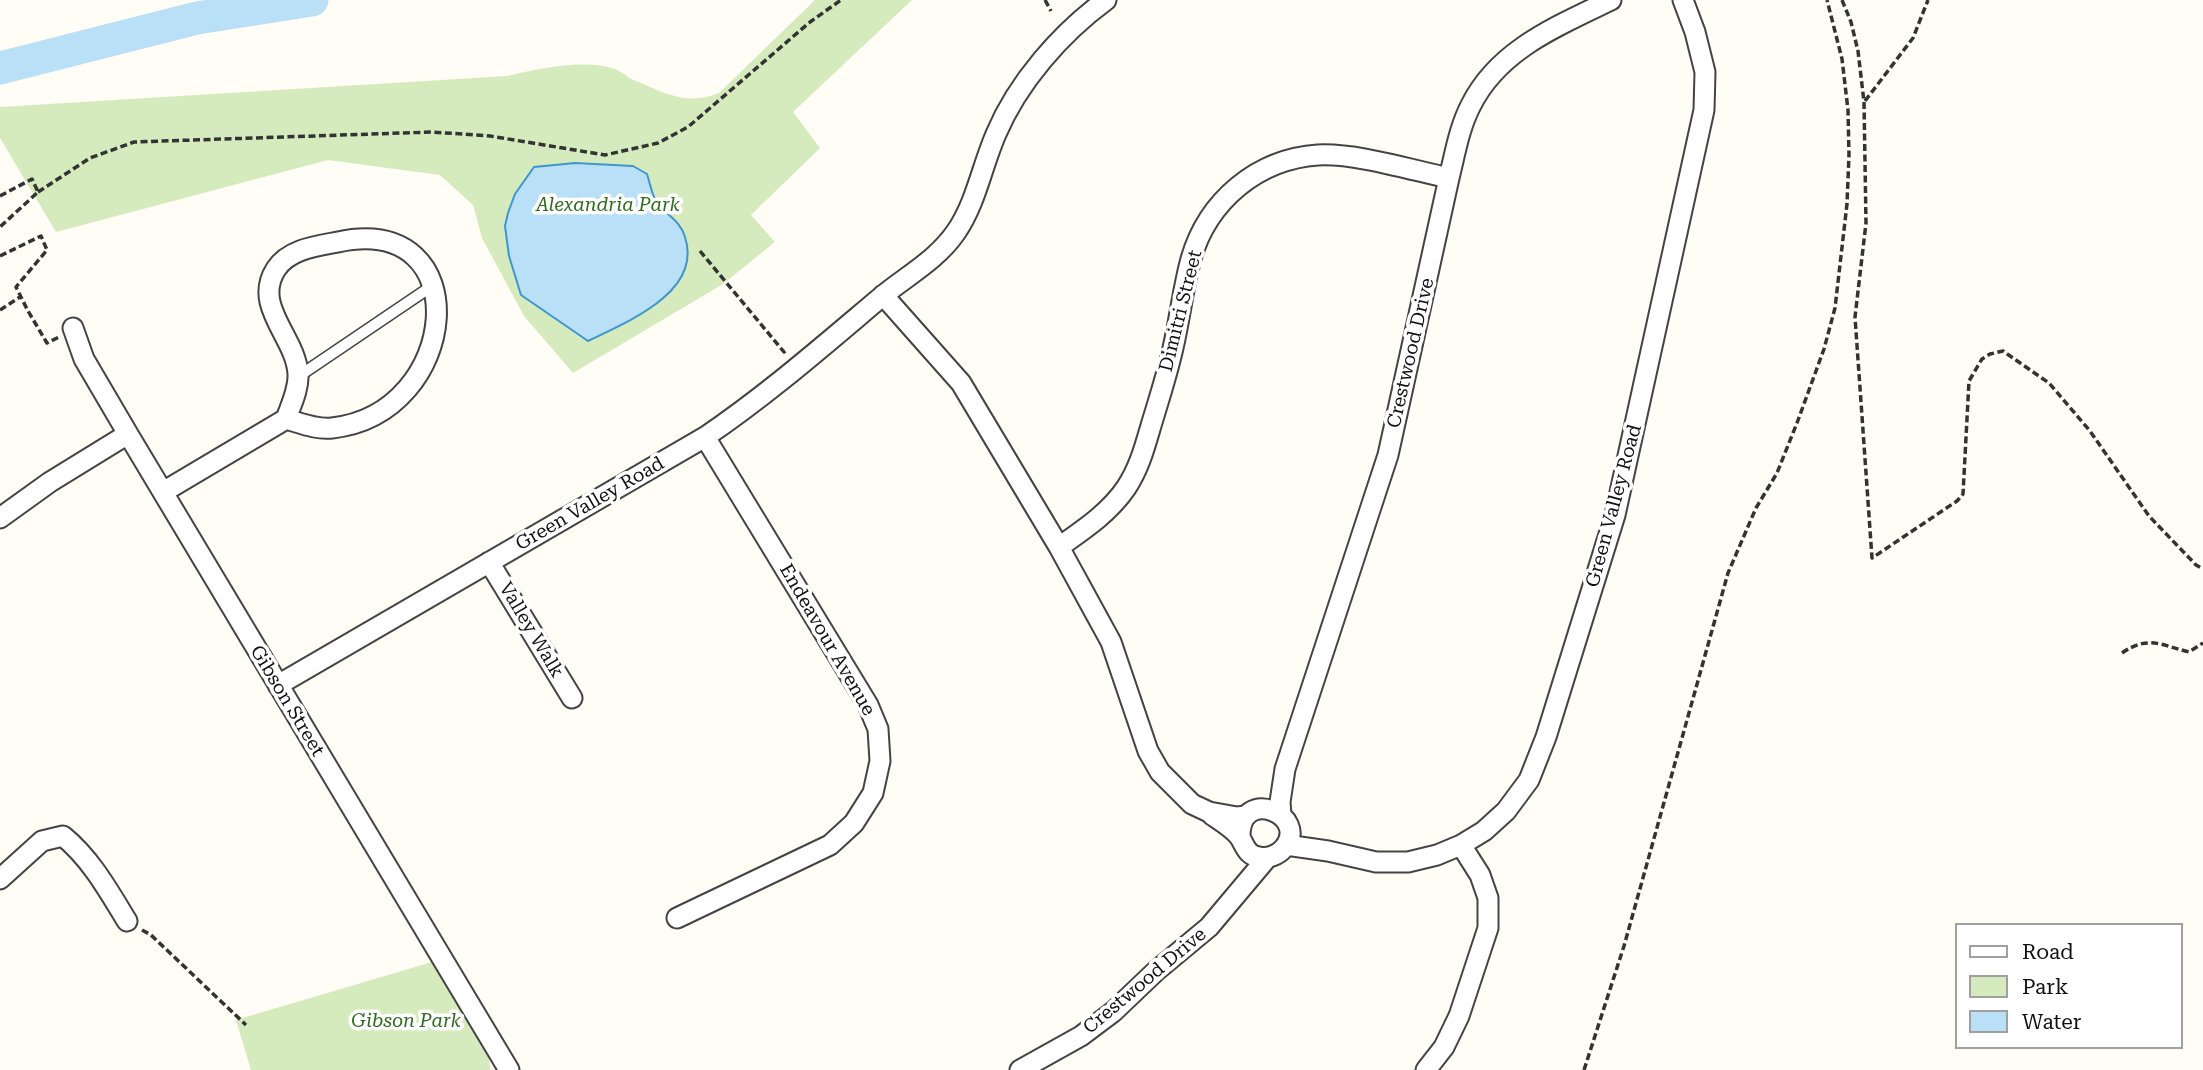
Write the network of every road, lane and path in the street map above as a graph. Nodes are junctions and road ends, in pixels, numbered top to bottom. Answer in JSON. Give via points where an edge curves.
{"nodes":[{"id":1,"x":841,"y":0,"type":"edge"},
{"id":2,"x":1045,"y":0,"type":"edge"},
{"id":3,"x":1106,"y":0,"type":"edge"},
{"id":4,"x":1611,"y":0,"type":"edge"},
{"id":5,"x":1683,"y":0,"type":"edge"},
{"id":6,"x":1827,"y":0,"type":"edge"},
{"id":7,"x":1842,"y":0,"type":"edge"},
{"id":8,"x":1928,"y":0,"type":"edge"},
{"id":9,"x":1051,"y":11,"type":"dead end"},
{"id":10,"x":1864,"y":102,"type":"junction"},
{"id":11,"x":1449,"y":178,"type":"junction"},
{"id":12,"x":38,"y":192,"type":"junction"},
{"id":13,"x":0,"y":196,"type":"edge"},
{"id":14,"x":0,"y":227,"type":"edge"},
{"id":15,"x":700,"y":251,"type":"dead end"},
{"id":16,"x":0,"y":257,"type":"edge"},
{"id":17,"x":432,"y":286,"type":"junction"},
{"id":18,"x":883,"y":295,"type":"junction"},
{"id":19,"x":20,"y":297,"type":"junction"},
{"id":20,"x":0,"y":310,"type":"edge"},
{"id":21,"x":74,"y":328,"type":"joint"},
{"id":22,"x":791,"y":347,"type":"dead end"},
{"id":23,"x":299,"y":376,"type":"junction"},
{"id":24,"x":286,"y":419,"type":"junction"},
{"id":25,"x":128,"y":434,"type":"junction"},
{"id":26,"x":705,"y":437,"type":"junction"},
{"id":27,"x":163,"y":492,"type":"junction"},
{"id":28,"x":0,"y":518,"type":"edge"},
{"id":29,"x":1059,"y":547,"type":"junction"},
{"id":30,"x":489,"y":562,"type":"junction"},
{"id":31,"x":2203,"y":569,"type":"edge"},
{"id":32,"x":2203,"y":643,"type":"edge"},
{"id":33,"x":2122,"y":653,"type":"dead end"},
{"id":34,"x":278,"y":685,"type":"junction"},
{"id":35,"x":572,"y":698,"type":"dead end"},
{"id":36,"x":1209,"y":812,"type":"junction"},
{"id":37,"x":1273,"y":823,"type":"junction"},
{"id":38,"x":1243,"y":843,"type":"junction"},
{"id":39,"x":1461,"y":845,"type":"junction"},
{"id":40,"x":1267,"y":858,"type":"junction"},
{"id":41,"x":0,"y":879,"type":"edge"},
{"id":42,"x":1228,"y":905,"type":"junction"},
{"id":43,"x":677,"y":918,"type":"dead end"},
{"id":44,"x":127,"y":921,"type":"joint"},
{"id":45,"x":246,"y":1025,"type":"dead end"},
{"id":46,"x":509,"y":1070,"type":"edge"},
{"id":47,"x":1020,"y":1070,"type":"edge"},
{"id":48,"x":1426,"y":1070,"type":"edge"},
{"id":49,"x":1584,"y":1070,"type":"edge"}],
"edges":[{"from":1,"to":12,"type":"path","via":[[688,127],[659,143],[606,155],[490,136],[432,132],[134,142],[90,158]]},
{"from":2,"to":9,"type":"path"},
{"from":3,"to":18,"type":"street","name":"Green Valley Road","via":[[1063,37],[1015,98],[997,130],[974,198],[956,232],[936,257]]},
{"from":4,"to":11,"type":"street","name":"Crestwood Drive","via":[[1540,35],[1511,54],[1489,77],[1471,105]]},
{"from":5,"to":39,"type":"street","name":"Green Valley Road","via":[[1705,72],[1704,110],[1615,515],[1530,780],[1506,811]]},
{"from":6,"to":49,"type":"path","via":[[1842,60],[1849,155],[1835,308],[1818,369],[1777,473],[1728,573]]},
{"from":7,"to":10,"type":"path","via":[[1858,51]]},
{"from":8,"to":10,"type":"path","via":[[1913,38]]},
{"from":10,"to":31,"type":"path","via":[[1866,223],[1854,317],[1872,558],[1963,494],[1969,382],[1982,359],[2003,351],[2049,383],[2090,431],[2148,516]]},
{"from":11,"to":29,"type":"street","name":"Dimitri Street","via":[[1321,155],[1290,159],[1236,187],[1203,230],[1192,258],[1173,348],[1141,460],[1111,507]]},
{"from":11,"to":37,"type":"street","name":"Crestwood Drive","via":[[1388,456],[1285,769]]},
{"from":12,"to":13,"type":"path","via":[[32,178]]},
{"from":12,"to":14,"type":"path"},
{"from":15,"to":22,"type":"path","via":[[784,352]]},
{"from":16,"to":19,"type":"path","via":[[41,236],[47,250],[16,287]]},
{"from":17,"to":23,"type":"lane"},
{"from":17,"to":23,"type":"street","via":[[419,261],[406,250],[373,238],[314,247],[286,259],[270,284],[269,299],[290,343]]},
{"from":17,"to":24,"type":"street","via":[[437,314],[428,358],[399,398],[358,422],[331,428]]},
{"from":18,"to":26,"type":"street","name":"Green Valley Road","via":[[770,392]]},
{"from":18,"to":29,"type":"street","name":"Green Valley Road","via":[[961,383]]},
{"from":19,"to":20,"type":"path"},
{"from":19,"to":21,"type":"path","via":[[47,344]]},
{"from":21,"to":25,"type":"street","name":"Gibson Street","via":[[84,359]]},
{"from":23,"to":24,"type":"street"},
{"from":24,"to":27,"type":"street"},
{"from":25,"to":27,"type":"street","name":"Gibson Street"},
{"from":25,"to":28,"type":"street"},
{"from":26,"to":30,"type":"street","name":"Green Valley Road"},
{"from":26,"to":43,"type":"street","name":"Endeavour Avenue","via":[[868,705],[878,729],[880,761],[873,793],[854,823],[830,845]]},
{"from":27,"to":34,"type":"street","name":"Gibson Street"},
{"from":29,"to":36,"type":"street","name":"Green Valley Road","via":[[1111,642],[1148,751],[1178,792]]},
{"from":30,"to":34,"type":"street","name":"Green Valley Road"},
{"from":30,"to":35,"type":"street","name":"Valley Walk"},
{"from":32,"to":33,"type":"path","via":[[2189,652],[2136,643]]},
{"from":34,"to":46,"type":"street","name":"Gibson Street"},
{"from":36,"to":37,"type":"street","name":"Green Valley Road"},
{"from":36,"to":38,"type":"street","name":"Green Valley Road"},
{"from":37,"to":38,"type":"street","name":"Crestwood Drive","via":[[1242,822]]},
{"from":37,"to":39,"type":"street","name":"Green Valley Road","via":[[1328,851],[1376,862],[1408,862]]},
{"from":37,"to":40,"type":"street","name":"Crestwood Drive","via":[[1281,851]]},
{"from":38,"to":40,"type":"street","name":"Green Valley Road","via":[[1260,858]]},
{"from":38,"to":42,"type":"street","name":"Crestwood Drive","via":[[1247,858]]},
{"from":39,"to":48,"type":"street","via":[[1488,898],[1488,928],[1459,1016]]},
{"from":40,"to":42,"type":"street","name":"Crestwood Drive"},
{"from":41,"to":44,"type":"street","via":[[41,841],[63,836],[93,866]]},
{"from":42,"to":47,"type":"street","name":"Crestwood Drive","via":[[1113,1012]]},
{"from":44,"to":45,"type":"path","via":[[151,935]]}]}
